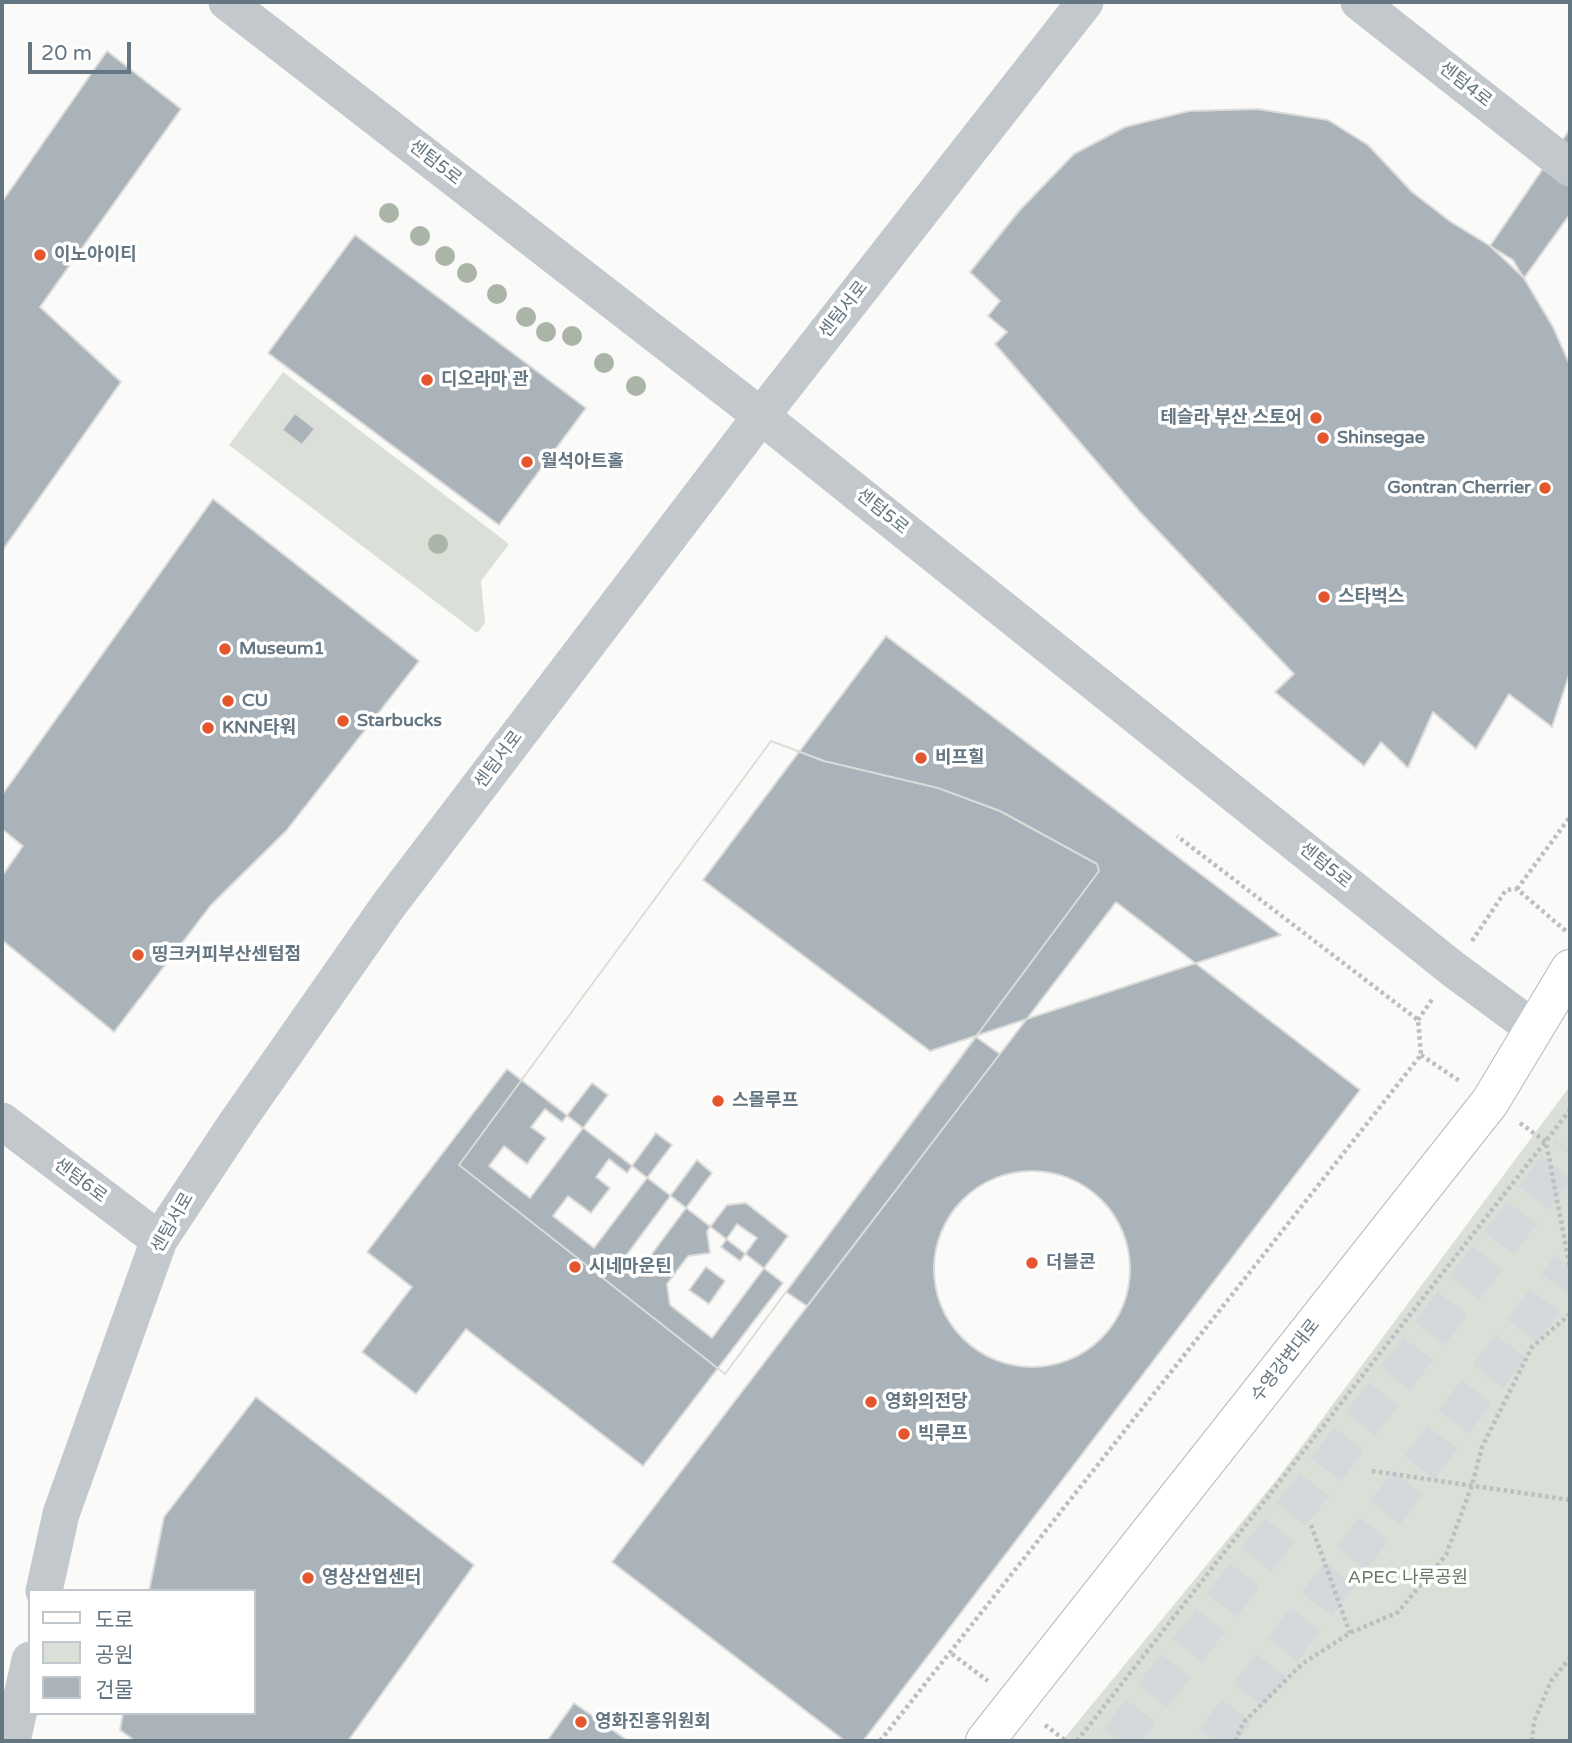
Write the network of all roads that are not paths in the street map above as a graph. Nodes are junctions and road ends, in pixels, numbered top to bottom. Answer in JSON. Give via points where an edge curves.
{"nodes":[{"id":1,"x":227,"y":2,"type":"edge"},
{"id":2,"x":1085,"y":2,"type":"edge"},
{"id":3,"x":1359,"y":2,"type":"edge"},
{"id":4,"x":1570,"y":168,"type":"edge"},
{"id":5,"x":761,"y":416,"type":"junction"},
{"id":6,"x":1570,"y":969,"type":"edge"},
{"id":7,"x":1533,"y":1028,"type":"junction"},
{"id":8,"x":2,"y":1121,"type":"edge"},
{"id":9,"x":159,"y":1241,"type":"junction"},
{"id":10,"x":44,"y":1589,"type":"edge"},
{"id":11,"x":28,"y":1669,"type":"edge"},
{"id":12,"x":12,"y":1741,"type":"edge"},
{"id":13,"x":985,"y":1741,"type":"edge"}],
"edges":[{"from":1,"to":5,"type":"street","name":"센텀5로"},
{"from":2,"to":5,"type":"street","name":"센텀서로"},
{"from":3,"to":4,"type":"street","name":"센텀4로"},
{"from":5,"to":7,"type":"street","name":"센텀5로"},
{"from":5,"to":9,"type":"street","name":"센텀서로","via":[[388,906]]},
{"from":6,"to":7,"type":"main road","name":"수영강변대로"},
{"from":7,"to":13,"type":"main road","name":"수영강변대로","via":[[1490,1102]]},
{"from":8,"to":9,"type":"street","name":"센텀6로"},
{"from":9,"to":10,"type":"street","name":"센텀서로","via":[[61,1514]]},
{"from":11,"to":12,"type":"street"}]}
